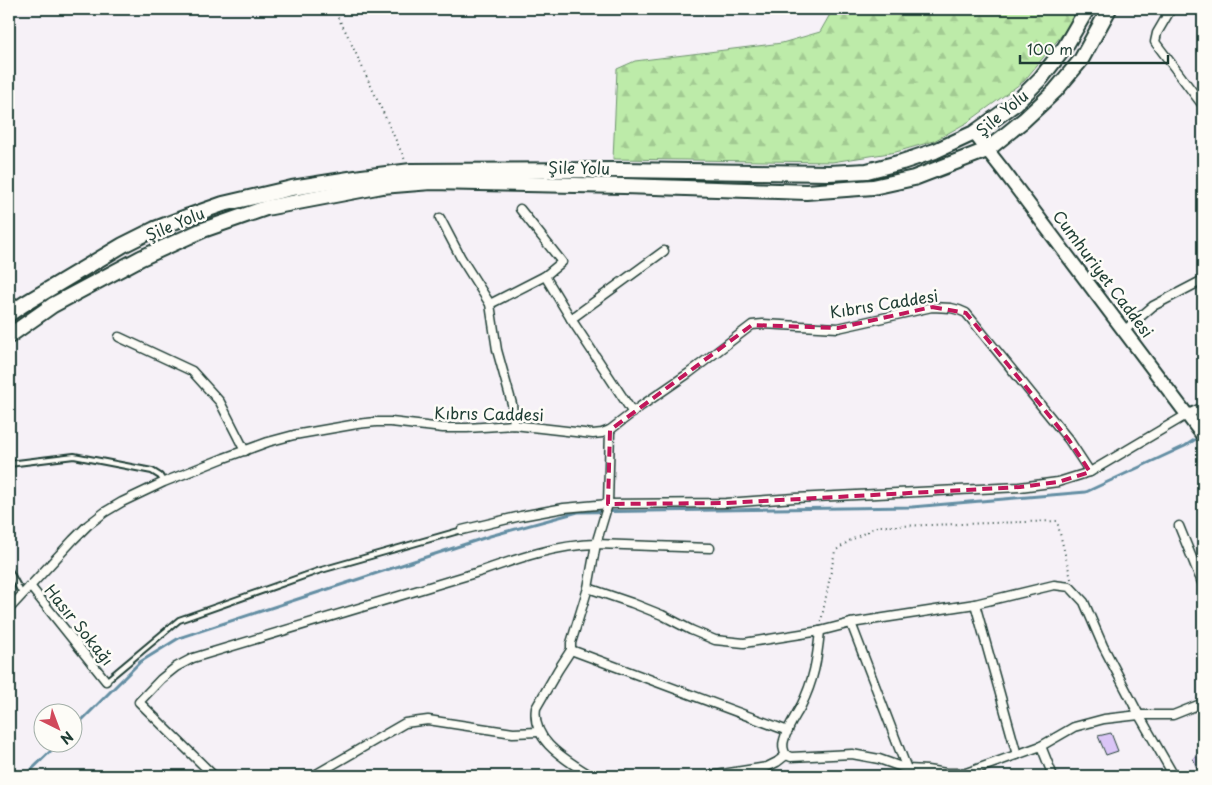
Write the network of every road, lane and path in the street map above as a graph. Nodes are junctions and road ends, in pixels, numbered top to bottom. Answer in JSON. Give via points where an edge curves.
{"nodes":[{"id":1,"x":333,"y":9,"type":"edge"},
{"id":2,"x":1087,"y":9,"type":"edge"},
{"id":3,"x":1110,"y":9,"type":"edge"},
{"id":4,"x":1171,"y":9,"type":"edge"},
{"id":5,"x":1203,"y":102,"type":"edge"},
{"id":6,"x":974,"y":133,"type":"junction"},
{"id":7,"x":987,"y":150,"type":"junction"},
{"id":8,"x":411,"y":171,"type":"junction"},
{"id":9,"x":520,"y":209,"type":"dead end"},
{"id":10,"x":440,"y":218,"type":"dead end"},
{"id":11,"x":664,"y":251,"type":"dead end"},
{"id":12,"x":544,"y":276,"type":"junction"},
{"id":13,"x":1203,"y":280,"type":"edge"},
{"id":14,"x":490,"y":304,"type":"junction"},
{"id":15,"x":9,"y":314,"type":"edge"},
{"id":16,"x":571,"y":319,"type":"junction"},
{"id":17,"x":1125,"y":330,"type":"junction"},
{"id":18,"x":9,"y":336,"type":"edge"},
{"id":19,"x":119,"y":337,"type":"dead end"},
{"id":20,"x":1203,"y":406,"type":"edge"},
{"id":21,"x":632,"y":412,"type":"junction"},
{"id":22,"x":1191,"y":419,"type":"junction"},
{"id":23,"x":514,"y":425,"type":"junction"},
{"id":24,"x":610,"y":430,"type":"junction"},
{"id":25,"x":1203,"y":436,"type":"edge"},
{"id":26,"x":245,"y":451,"type":"junction"},
{"id":27,"x":9,"y":464,"type":"edge"},
{"id":28,"x":1090,"y":472,"type":"junction"},
{"id":29,"x":164,"y":482,"type":"junction"},
{"id":30,"x":608,"y":504,"type":"junction"},
{"id":31,"x":1179,"y":526,"type":"dead end"},
{"id":32,"x":462,"y":530,"type":"joint"},
{"id":33,"x":596,"y":544,"type":"junction"},
{"id":34,"x":710,"y":548,"type":"dead end"},
{"id":35,"x":9,"y":570,"type":"edge"},
{"id":36,"x":1203,"y":585,"type":"edge"},
{"id":37,"x":30,"y":586,"type":"junction"},
{"id":38,"x":588,"y":588,"type":"junction"},
{"id":39,"x":1074,"y":591,"type":"junction"},
{"id":40,"x":22,"y":594,"type":"junction"},
{"id":41,"x":975,"y":604,"type":"junction"},
{"id":42,"x":9,"y":609,"type":"edge"},
{"id":43,"x":851,"y":623,"type":"junction"},
{"id":44,"x":820,"y":631,"type":"junction"},
{"id":45,"x":571,"y":650,"type":"junction"},
{"id":46,"x":106,"y":681,"type":"joint"},
{"id":47,"x":1203,"y":702,"type":"edge"},
{"id":48,"x":1140,"y":715,"type":"junction"},
{"id":49,"x":788,"y":731,"type":"junction"},
{"id":50,"x":539,"y":732,"type":"junction"},
{"id":51,"x":1041,"y":746,"type":"junction"},
{"id":52,"x":786,"y":755,"type":"junction"},
{"id":53,"x":1017,"y":755,"type":"junction"},
{"id":54,"x":768,"y":767,"type":"junction"},
{"id":55,"x":907,"y":770,"type":"junction"},
{"id":56,"x":945,"y":775,"type":"edge"},
{"id":57,"x":214,"y":776,"type":"edge"},
{"id":58,"x":314,"y":776,"type":"edge"},
{"id":59,"x":591,"y":776,"type":"edge"},
{"id":60,"x":710,"y":776,"type":"edge"},
{"id":61,"x":768,"y":776,"type":"edge"},
{"id":62,"x":1053,"y":776,"type":"edge"},
{"id":63,"x":1174,"y":776,"type":"edge"}],
"edges":[{"from":1,"to":8,"type":"path"},
{"from":2,"to":6,"type":"highway","name":"Şile Yolu","via":[[1065,47],[1041,78],[1016,103]]},
{"from":3,"to":7,"type":"highway","name":"Şile Yolu","via":[[1081,60],[1055,91]]},
{"from":4,"to":5,"type":"street","via":[[1155,42]]},
{"from":6,"to":7,"type":"main road","name":"Cumhuriyet Caddesi"},
{"from":6,"to":8,"type":"highway","name":"Şile Yolu","via":[[902,162],[867,171],[829,174],[622,170]]},
{"from":7,"to":17,"type":"main road","name":"Cumhuriyet Caddesi"},
{"from":7,"to":18,"type":"highway","name":"Şile Yolu","via":[[914,178],[872,187],[806,192],[431,182],[382,186],[276,206],[203,230],[140,258],[53,305]]},
{"from":8,"to":15,"type":"highway","name":"Şile Yolu","via":[[292,188],[223,204],[189,216],[123,245]]},
{"from":9,"to":12,"type":"street","via":[[562,262]]},
{"from":10,"to":14,"type":"street"},
{"from":11,"to":16,"type":"street"},
{"from":12,"to":14,"type":"street"},
{"from":12,"to":16,"type":"street"},
{"from":13,"to":17,"type":"street","via":[[1153,306]]},
{"from":14,"to":23,"type":"street"},
{"from":16,"to":21,"type":"street"},
{"from":17,"to":22,"type":"main road","name":"Cumhuriyet Caddesi"},
{"from":19,"to":26,"type":"street","via":[[192,371],[220,402]]},
{"from":20,"to":22,"type":"street"},
{"from":21,"to":24,"type":"street","name":"Kıbrıs Caddesi"},
{"from":21,"to":28,"type":"street","name":"Kıbrıs Caddesi","via":[[752,325],[838,328],[932,307],[951,308],[966,314],[1069,440]]},
{"from":22,"to":25,"type":"main road","name":"Cumhuriyet Caddesi"},
{"from":22,"to":28,"type":"street"},
{"from":23,"to":24,"type":"street","name":"Kıbrıs Caddesi","via":[[592,434]]},
{"from":23,"to":26,"type":"street","name":"Kıbrıs Caddesi","via":[[443,428],[391,422],[357,424],[294,435]]},
{"from":24,"to":30,"type":"street"},
{"from":26,"to":29,"type":"street","name":"Kıbrıs Caddesi"},
{"from":27,"to":29,"type":"lane","via":[[74,456],[152,470]]},
{"from":28,"to":30,"type":"street","via":[[1058,482],[1020,487],[726,503]]},
{"from":29,"to":37,"type":"street","name":"Kıbrıs Caddesi","via":[[122,502],[88,525]]},
{"from":30,"to":32,"type":"street","via":[[564,508]]},
{"from":30,"to":33,"type":"street"},
{"from":31,"to":36,"type":"street"},
{"from":32,"to":46,"type":"lane","via":[[318,571],[179,620]]},
{"from":33,"to":34,"type":"street"},
{"from":33,"to":38,"type":"street"},
{"from":33,"to":57,"type":"street","via":[[581,544],[522,557],[482,572],[194,658],[176,667],[140,702]]},
{"from":35,"to":40,"type":"lane"},
{"from":37,"to":40,"type":"street","name":"Kıbrıs Caddesi"},
{"from":37,"to":46,"type":"street","name":"Hasır Sokağı"},
{"from":38,"to":44,"type":"street","via":[[662,615],[715,640],[744,643]]},
{"from":38,"to":45,"type":"street"},
{"from":39,"to":41,"type":"street","via":[[1070,587],[1054,585]]},
{"from":39,"to":44,"type":"path","via":[[1057,521],[878,526],[835,551]]},
{"from":39,"to":48,"type":"street","via":[[1084,602],[1103,646]]},
{"from":40,"to":42,"type":"street","name":"Kıbrıs Caddesi"},
{"from":41,"to":43,"type":"street"},
{"from":41,"to":53,"type":"street"},
{"from":43,"to":44,"type":"street"},
{"from":43,"to":55,"type":"street"},
{"from":44,"to":49,"type":"street","via":[[813,677]]},
{"from":45,"to":49,"type":"street"},
{"from":45,"to":50,"type":"street","via":[[536,708]]},
{"from":47,"to":48,"type":"street","via":[[1173,715]]},
{"from":48,"to":51,"type":"street","via":[[1104,719],[1074,727]]},
{"from":48,"to":63,"type":"street"},
{"from":49,"to":52,"type":"street","via":[[783,747]]},
{"from":50,"to":58,"type":"street","via":[[513,734],[428,720],[405,723]]},
{"from":50,"to":59,"type":"street","via":[[557,753]]},
{"from":51,"to":53,"type":"street"},
{"from":51,"to":62,"type":"street"},
{"from":52,"to":54,"type":"street"},
{"from":52,"to":55,"type":"street","via":[[852,754],[879,759]]},
{"from":53,"to":56,"type":"street","via":[[966,773]]},
{"from":54,"to":60,"type":"street"},
{"from":54,"to":61,"type":"street"},
{"from":55,"to":56,"type":"street"}]}
